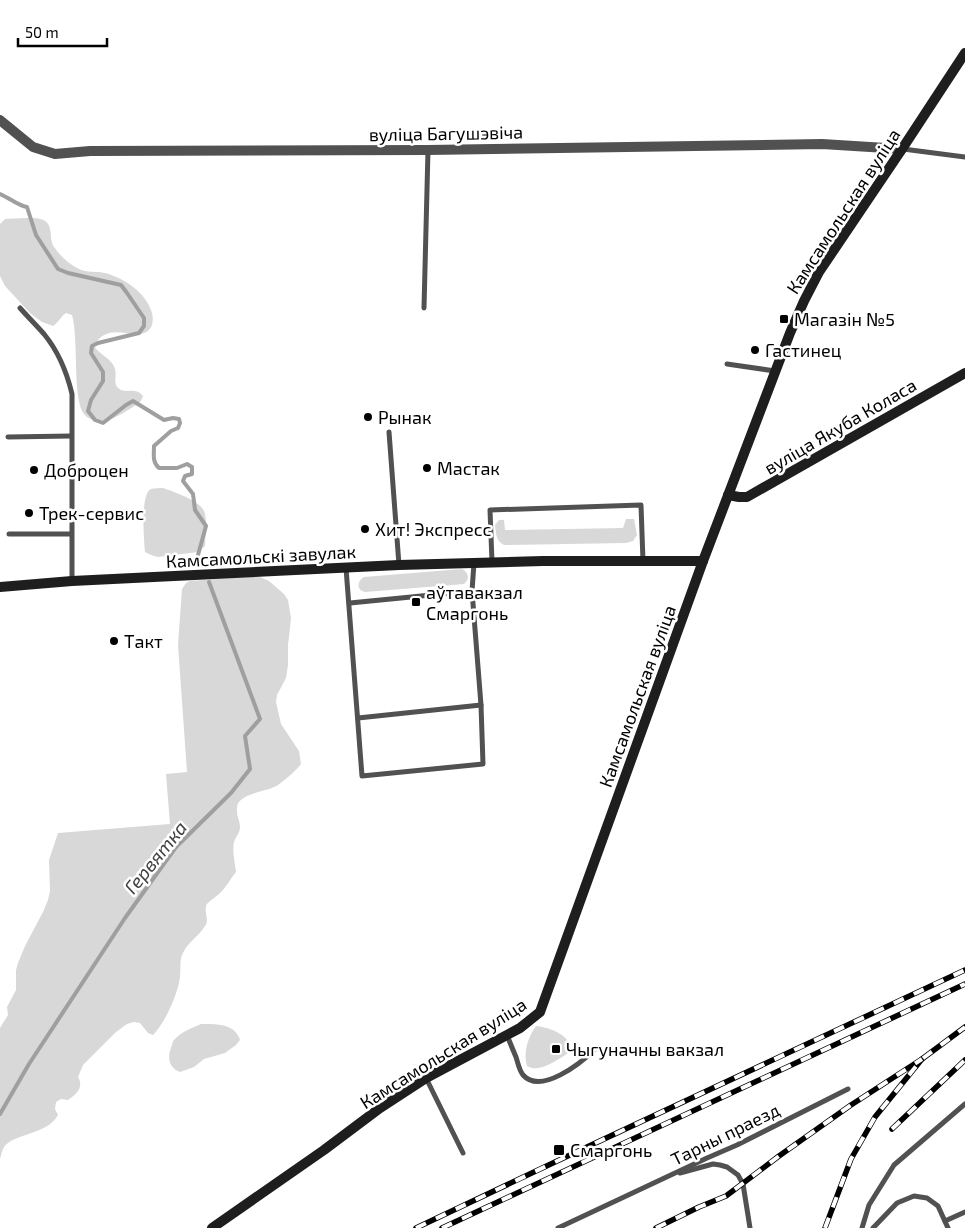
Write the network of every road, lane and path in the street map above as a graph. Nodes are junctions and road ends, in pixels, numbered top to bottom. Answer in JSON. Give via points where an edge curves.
{"nodes":[{"id":1,"x":965,"y":53,"type":"edge"},
{"id":2,"x":0,"y":120,"type":"edge"},
{"id":3,"x":902,"y":149,"type":"junction"},
{"id":4,"x":428,"y":150,"type":"junction"},
{"id":5,"x":965,"y":157,"type":"edge"},
{"id":6,"x":20,"y":308,"type":"dead end"},
{"id":7,"x":424,"y":308,"type":"dead end"},
{"id":8,"x":727,"y":364,"type":"dead end"},
{"id":9,"x":776,"y":371,"type":"junction"},
{"id":10,"x":965,"y":373,"type":"edge"},
{"id":11,"x":390,"y":432,"type":"dead end"},
{"id":12,"x":71,"y":436,"type":"junction"},
{"id":13,"x":8,"y":437,"type":"dead end"},
{"id":14,"x":728,"y":495,"type":"junction"},
{"id":15,"x":9,"y":534,"type":"dead end"},
{"id":16,"x":71,"y":534,"type":"junction"},
{"id":17,"x":643,"y":561,"type":"junction"},
{"id":18,"x":703,"y":561,"type":"junction"},
{"id":19,"x":474,"y":562,"type":"junction"},
{"id":20,"x":492,"y":562,"type":"junction"},
{"id":21,"x":400,"y":565,"type":"junction"},
{"id":22,"x":346,"y":568,"type":"junction"},
{"id":23,"x":72,"y":581,"type":"junction"},
{"id":24,"x":0,"y":587,"type":"edge"},
{"id":25,"x":472,"y":591,"type":"junction"},
{"id":26,"x":350,"y":603,"type":"junction"},
{"id":27,"x":480,"y":705,"type":"junction"},
{"id":28,"x":358,"y":718,"type":"junction"},
{"id":29,"x":507,"y":1035,"type":"junction"},
{"id":30,"x":594,"y":1050,"type":"dead end"},
{"id":31,"x":426,"y":1078,"type":"junction"},
{"id":32,"x":848,"y":1089,"type":"dead end"},
{"id":33,"x":965,"y":1104,"type":"edge"},
{"id":34,"x":463,"y":1153,"type":"dead end"},
{"id":35,"x":670,"y":1176,"type":"junction"},
{"id":36,"x":965,"y":1212,"type":"edge"},
{"id":37,"x":945,"y":1221,"type":"junction"},
{"id":38,"x":212,"y":1228,"type":"edge"},
{"id":39,"x":558,"y":1228,"type":"edge"},
{"id":40,"x":750,"y":1228,"type":"edge"},
{"id":41,"x":862,"y":1228,"type":"edge"},
{"id":42,"x":873,"y":1228,"type":"edge"},
{"id":43,"x":948,"y":1228,"type":"edge"}],
"edges":[{"from":1,"to":3,"type":"street","name":"Камсамольская вуліца"},
{"from":2,"to":4,"type":"street","name":"вуліца Багушэвіча","via":[[33,147],[55,154],[90,151]]},
{"from":3,"to":4,"type":"street","name":"вуліца Багушэвіча","via":[[822,144]]},
{"from":3,"to":5,"type":"lane"},
{"from":3,"to":9,"type":"street","name":"Камсамольская вуліца","via":[[819,272]]},
{"from":4,"to":7,"type":"lane"},
{"from":6,"to":12,"type":"lane","via":[[45,335],[68,378],[72,394]]},
{"from":8,"to":9,"type":"lane"},
{"from":9,"to":14,"type":"street","name":"Камсамольская вуліца"},
{"from":10,"to":14,"type":"street","name":"вуліца Якуба Коласа","via":[[747,497]]},
{"from":11,"to":21,"type":"lane"},
{"from":12,"to":13,"type":"lane"},
{"from":12,"to":16,"type":"lane"},
{"from":14,"to":18,"type":"street","name":"Камсамольская вуліца"},
{"from":15,"to":16,"type":"lane"},
{"from":16,"to":23,"type":"lane"},
{"from":17,"to":18,"type":"street","name":"Камсамольскі завулак"},
{"from":17,"to":20,"type":"street","name":"Камсамольскі завулак"},
{"from":17,"to":20,"type":"lane","via":[[642,505],[490,510]]},
{"from":18,"to":29,"type":"street","name":"Камсамольская вуліца","via":[[540,1012]]},
{"from":19,"to":20,"type":"street","name":"Камсамольскі завулак"},
{"from":19,"to":21,"type":"street","name":"Камсамольскі завулак"},
{"from":19,"to":25,"type":"lane"},
{"from":21,"to":22,"type":"street","name":"Камсамольскі завулак"},
{"from":22,"to":23,"type":"street","name":"Камсамольскі завулак"},
{"from":22,"to":26,"type":"lane"},
{"from":23,"to":24,"type":"street","name":"Камсамольскі завулак"},
{"from":25,"to":26,"type":"lane"},
{"from":25,"to":27,"type":"lane"},
{"from":26,"to":28,"type":"lane"},
{"from":27,"to":28,"type":"lane"},
{"from":27,"to":28,"type":"lane","via":[[482,764],[362,776]]},
{"from":29,"to":30,"type":"lane","via":[[519,1068],[532,1080],[545,1081],[556,1077]]},
{"from":29,"to":31,"type":"street","name":"Камсамольская вуліца"},
{"from":31,"to":34,"type":"lane"},
{"from":31,"to":38,"type":"street","name":"Камсамольская вуліца"},
{"from":32,"to":35,"type":"lane","name":"Тарны праезд"},
{"from":33,"to":41,"type":"lane","via":[[894,1165],[868,1205]]},
{"from":35,"to":39,"type":"lane","name":"Тарны праезд"},
{"from":35,"to":40,"type":"lane","via":[[713,1164],[727,1167],[738,1175],[743,1184]]},
{"from":36,"to":37,"type":"lane"},
{"from":37,"to":42,"type":"lane","via":[[938,1206],[927,1198],[914,1196],[897,1203]]},
{"from":37,"to":43,"type":"lane"}]}
